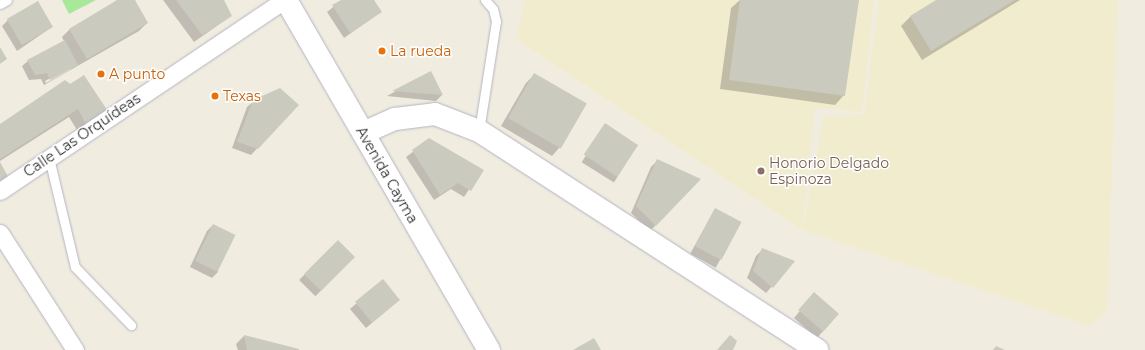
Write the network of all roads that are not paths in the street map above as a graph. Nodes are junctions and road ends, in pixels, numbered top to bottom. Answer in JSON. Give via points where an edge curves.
{"nodes":[{"id":1,"x":7,"y":0,"type":"edge"},
{"id":2,"x":285,"y":0,"type":"edge"},
{"id":3,"x":486,"y":0,"type":"edge"},
{"id":4,"x":0,"y":4,"type":"edge"},
{"id":5,"x":479,"y":130,"type":"junction"},
{"id":6,"x":363,"y":133,"type":"junction"},
{"id":7,"x":48,"y":158,"type":"junction"},
{"id":8,"x":0,"y":191,"type":"edge"},
{"id":9,"x":0,"y":233,"type":"edge"},
{"id":10,"x":131,"y":325,"type":"dead end"},
{"id":11,"x":75,"y":350,"type":"edge"},
{"id":12,"x":489,"y":350,"type":"edge"},
{"id":13,"x":817,"y":350,"type":"edge"}],
"edges":[{"from":1,"to":4,"type":"lane"},
{"from":2,"to":6,"type":"street","name":"Avenida Cayma"},
{"from":2,"to":7,"type":"street","name":"Calle Las Orquídeas"},
{"from":3,"to":5,"type":"lane","via":[[493,8],[496,20]]},
{"from":5,"to":6,"type":"street","via":[[435,114],[395,119]]},
{"from":5,"to":13,"type":"street"},
{"from":6,"to":12,"type":"street","name":"Avenida Cayma"},
{"from":7,"to":8,"type":"street","name":"Calle Las Orquídeas"},
{"from":7,"to":10,"type":"lane","via":[[75,267]]},
{"from":9,"to":11,"type":"street"}]}
